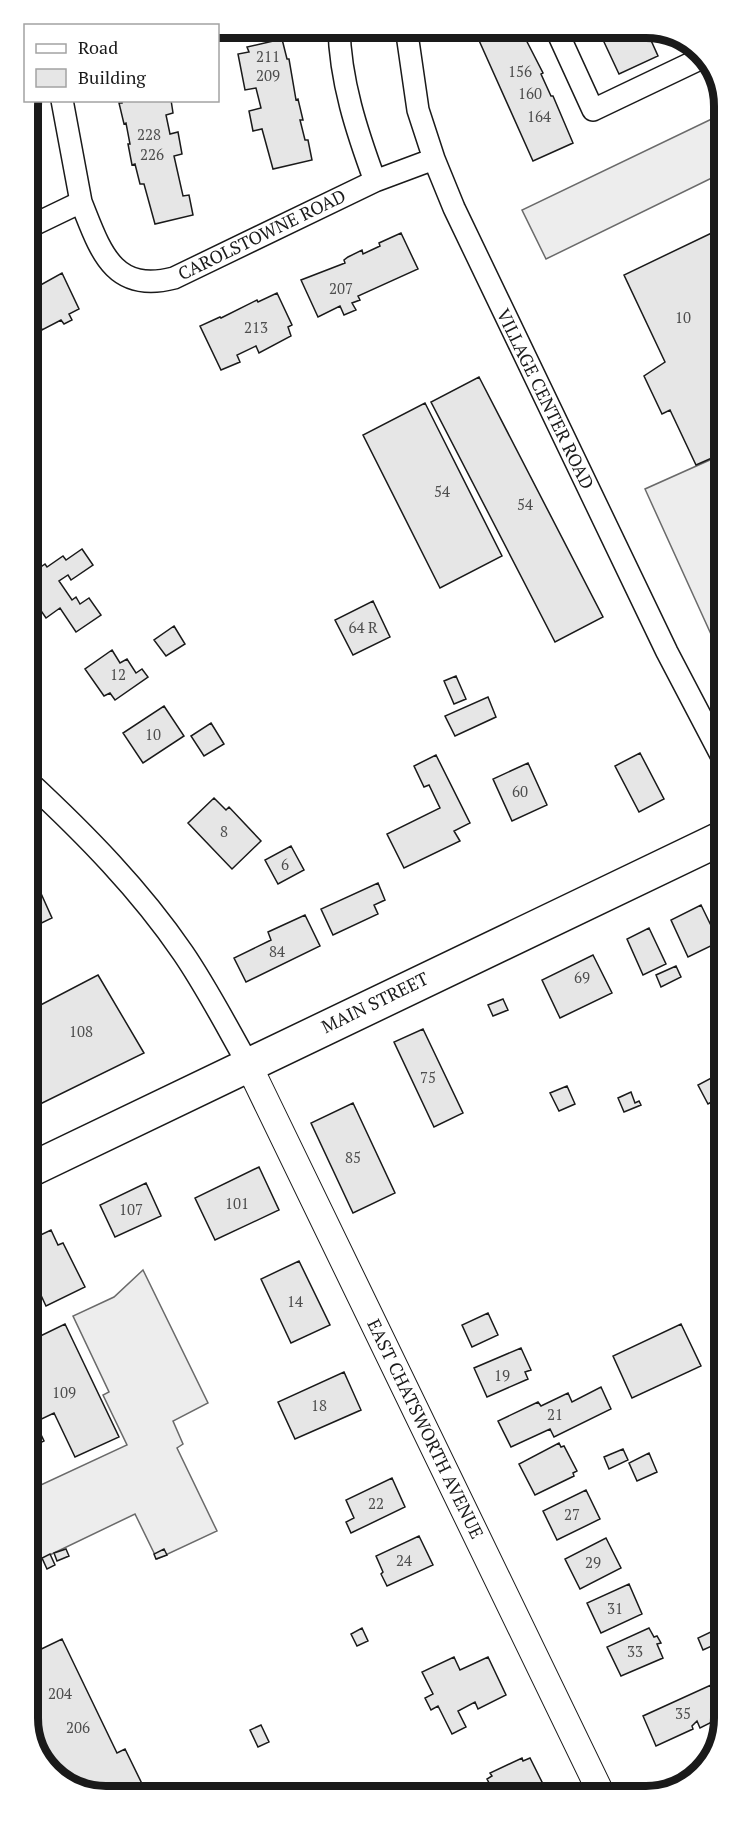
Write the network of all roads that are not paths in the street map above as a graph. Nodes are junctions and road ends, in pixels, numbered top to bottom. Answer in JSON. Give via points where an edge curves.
{"nodes":[{"id":1,"x":340,"y":37,"type":"edge"},
{"id":2,"x":407,"y":38,"type":"edge"},
{"id":3,"x":560,"y":38,"type":"edge"},
{"id":4,"x":697,"y":60,"type":"edge"},
{"id":5,"x":62,"y":102,"type":"edge"},
{"id":6,"x":434,"y":159,"type":"junction"},
{"id":7,"x":375,"y":181,"type":"junction"},
{"id":8,"x":81,"y":202,"type":"junction"},
{"id":9,"x":38,"y":223,"type":"edge"},
{"id":10,"x":714,"y":743,"type":"edge"},
{"id":11,"x":38,"y":790,"type":"edge"},
{"id":12,"x":714,"y":842,"type":"edge"},
{"id":13,"x":248,"y":1064,"type":"junction"},
{"id":14,"x":37,"y":1166,"type":"edge"},
{"id":15,"x":599,"y":1786,"type":"edge"}],
"edges":[{"from":1,"to":7,"type":"street","via":[[346,87]]},
{"from":2,"to":6,"type":"street","name":"VILLAGE CENTER ROAD","via":[[417,110]]},
{"from":3,"to":4,"type":"street","via":[[593,110]]},
{"from":5,"to":8,"type":"street","name":"CAROLSTOWNE ROAD"},
{"from":6,"to":7,"type":"street","name":"CAROLSTOWNE ROAD"},
{"from":6,"to":10,"type":"street","name":"VILLAGE CENTER ROAD","via":[[501,309]]},
{"from":7,"to":8,"type":"street","name":"CAROLSTOWNE ROAD","via":[[174,278],[156,283],[126,276],[114,267],[99,246]]},
{"from":8,"to":9,"type":"street"},
{"from":11,"to":13,"type":"street","via":[[156,917],[183,953]]},
{"from":12,"to":13,"type":"main road","name":"MAIN STREET"},
{"from":13,"to":14,"type":"main road","name":"MAIN STREET"},
{"from":13,"to":15,"type":"street","name":"EAST CHATSWORTH AVENUE"}]}
